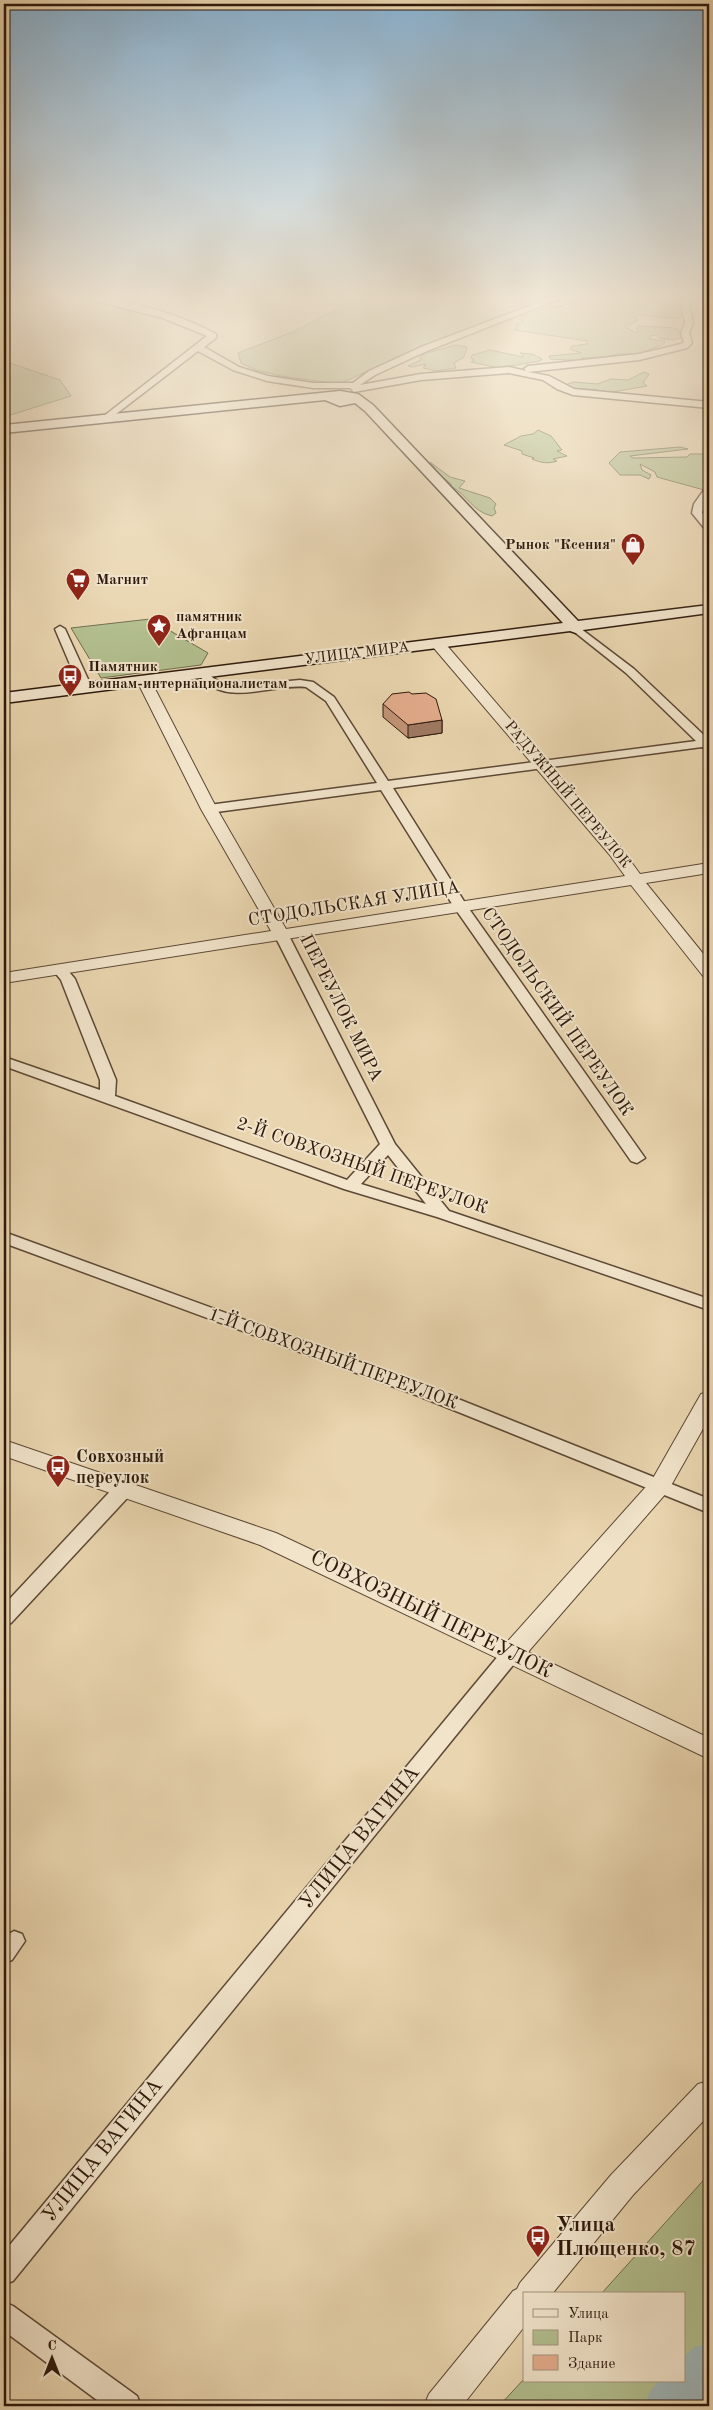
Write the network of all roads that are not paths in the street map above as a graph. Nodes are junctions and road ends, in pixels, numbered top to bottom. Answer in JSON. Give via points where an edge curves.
{"nodes":[{"id":1,"x":119,"y":408,"type":"edge"},
{"id":2,"x":205,"y":408,"type":"edge"},
{"id":3,"x":368,"y":408,"type":"edge"},
{"id":4,"x":106,"y":418,"type":"junction"},
{"id":5,"x":4,"y":429,"type":"edge"},
{"id":6,"x":709,"y":489,"type":"edge"},
{"id":7,"x":709,"y":526,"type":"edge"},
{"id":8,"x":709,"y":609,"type":"edge"},
{"id":9,"x":576,"y":628,"type":"junction"},
{"id":10,"x":60,"y":629,"type":"dead end"},
{"id":11,"x":438,"y":644,"type":"junction"},
{"id":12,"x":203,"y":673,"type":"junction"},
{"id":13,"x":144,"y":680,"type":"junction"},
{"id":14,"x":86,"y":688,"type":"junction"},
{"id":15,"x":4,"y":698,"type":"edge"},
{"id":16,"x":708,"y":745,"type":"edge"},
{"id":17,"x":540,"y":763,"type":"junction"},
{"id":18,"x":385,"y":785,"type":"junction"},
{"id":19,"x":209,"y":809,"type":"junction"},
{"id":20,"x":709,"y":868,"type":"edge"},
{"id":21,"x":636,"y":880,"type":"junction"},
{"id":22,"x":461,"y":908,"type":"junction"},
{"id":23,"x":282,"y":936,"type":"junction"},
{"id":24,"x":60,"y":970,"type":"junction"},
{"id":25,"x":709,"y":972,"type":"edge"},
{"id":26,"x":4,"y":978,"type":"edge"},
{"id":27,"x":4,"y":1061,"type":"edge"},
{"id":28,"x":107,"y":1098,"type":"junction"},
{"id":29,"x":388,"y":1146,"type":"junction"},
{"id":30,"x":637,"y":1158,"type":"dead end"},
{"id":31,"x":350,"y":1186,"type":"junction"},
{"id":32,"x":443,"y":1214,"type":"junction"},
{"id":33,"x":4,"y":1236,"type":"edge"},
{"id":34,"x":709,"y":1304,"type":"edge"},
{"id":35,"x":709,"y":1400,"type":"edge"},
{"id":36,"x":4,"y":1448,"type":"edge"},
{"id":37,"x":660,"y":1485,"type":"junction"},
{"id":38,"x":124,"y":1489,"type":"junction"},
{"id":39,"x":709,"y":1506,"type":"edge"},
{"id":40,"x":4,"y":1618,"type":"edge"},
{"id":41,"x":511,"y":1654,"type":"junction"},
{"id":42,"x":709,"y":1749,"type":"edge"},
{"id":43,"x":709,"y":2094,"type":"edge"},
{"id":44,"x":4,"y":2272,"type":"edge"},
{"id":45,"x":533,"y":2292,"type":"edge"},
{"id":46,"x":523,"y":2303,"type":"edge"},
{"id":47,"x":4,"y":2315,"type":"edge"},
{"id":48,"x":127,"y":2406,"type":"edge"},
{"id":49,"x":441,"y":2406,"type":"edge"}],
"edges":[{"from":1,"to":4,"type":"street"},
{"from":2,"to":4,"type":"main road"},
{"from":3,"to":9,"type":"main road"},
{"from":4,"to":5,"type":"main road"},
{"from":6,"to":7,"type":"street","via":[[697,513]]},
{"from":8,"to":9,"type":"main road","name":"УЛИЦА МИРА"},
{"from":9,"to":11,"type":"main road","name":"УЛИЦА МИРА"},
{"from":9,"to":16,"type":"street","via":[[630,671]]},
{"from":10,"to":14,"type":"street"},
{"from":11,"to":12,"type":"main road","name":"УЛИЦА МИРА"},
{"from":11,"to":17,"type":"street","name":"РАДУЖНЫЙ ПЕРЕУЛОК"},
{"from":12,"to":13,"type":"main road","name":"УЛИЦА МИРА"},
{"from":12,"to":18,"type":"street","name":"СТОДОЛЬСКИЙ ПЕРЕУЛОК","via":[[209,682],[223,689],[300,683],[320,690],[330,699]]},
{"from":13,"to":14,"type":"main road","name":"УЛИЦА МИРА"},
{"from":13,"to":19,"type":"street","name":"ПЕРЕУЛОК МИРА"},
{"from":14,"to":15,"type":"main road","name":"УЛИЦА МИРА"},
{"from":16,"to":17,"type":"street"},
{"from":17,"to":18,"type":"street"},
{"from":17,"to":21,"type":"street","name":"РАДУЖНЫЙ ПЕРЕУЛОК"},
{"from":18,"to":19,"type":"street"},
{"from":18,"to":22,"type":"street","name":"СТОДОЛЬСКИЙ ПЕРЕУЛОК"},
{"from":19,"to":23,"type":"street","name":"ПЕРЕУЛОК МИРА"},
{"from":20,"to":21,"type":"street","name":"СТОДОЛЬСКАЯ УЛИЦА"},
{"from":21,"to":22,"type":"street","name":"СТОДОЛЬСКАЯ УЛИЦА"},
{"from":21,"to":25,"type":"street","name":"РАДУЖНЫЙ ПЕРЕУЛОК"},
{"from":22,"to":23,"type":"street","name":"СТОДОЛЬСКАЯ УЛИЦА"},
{"from":22,"to":30,"type":"street","name":"СТОДОЛЬСКИЙ ПЕРЕУЛОК"},
{"from":23,"to":24,"type":"street","name":"СТОДОЛЬСКАЯ УЛИЦА"},
{"from":23,"to":29,"type":"street","name":"ПЕРЕУЛОК МИРА"},
{"from":24,"to":26,"type":"street","name":"СТОДОЛЬСКАЯ УЛИЦА"},
{"from":24,"to":28,"type":"street","via":[[68,979],[108,1080]]},
{"from":27,"to":28,"type":"street","name":"2-Й СОВХОЗНЫЙ ПЕРЕУЛОК"},
{"from":28,"to":31,"type":"street","name":"2-Й СОВХОЗНЫЙ ПЕРЕУЛОК"},
{"from":29,"to":31,"type":"street"},
{"from":29,"to":32,"type":"street","name":"ПЕРЕУЛОК МИРА"},
{"from":31,"to":32,"type":"street","name":"2-Й СОВХОЗНЫЙ ПЕРЕУЛОК"},
{"from":32,"to":34,"type":"street","name":"2-Й СОВХОЗНЫЙ ПЕРЕУЛОК"},
{"from":33,"to":37,"type":"street","name":"1-Й СОВХОЗНЫЙ ПЕРЕУЛОК","via":[[422,1391]]},
{"from":35,"to":37,"type":"street","name":"УЛИЦА ВАГИНА"},
{"from":36,"to":38,"type":"street","name":"СОВХОЗНЫЙ ПЕРЕУЛОК"},
{"from":37,"to":39,"type":"street","name":"1-Й СОВХОЗНЫЙ ПЕРЕУЛОК"},
{"from":37,"to":41,"type":"street","name":"УЛИЦА ВАГИНА"},
{"from":38,"to":40,"type":"street"},
{"from":38,"to":41,"type":"street","name":"СОВХОЗНЫЙ ПЕРЕУЛОК","via":[[268,1539]]},
{"from":41,"to":42,"type":"street","name":"СОВХОЗНЫЙ ПЕРЕУЛОК"},
{"from":41,"to":44,"type":"street","name":"УЛИЦА ВАГИНА"},
{"from":43,"to":45,"type":"street","via":[[622,2185]]},
{"from":46,"to":49,"type":"street"},
{"from":47,"to":48,"type":"street"}]}
